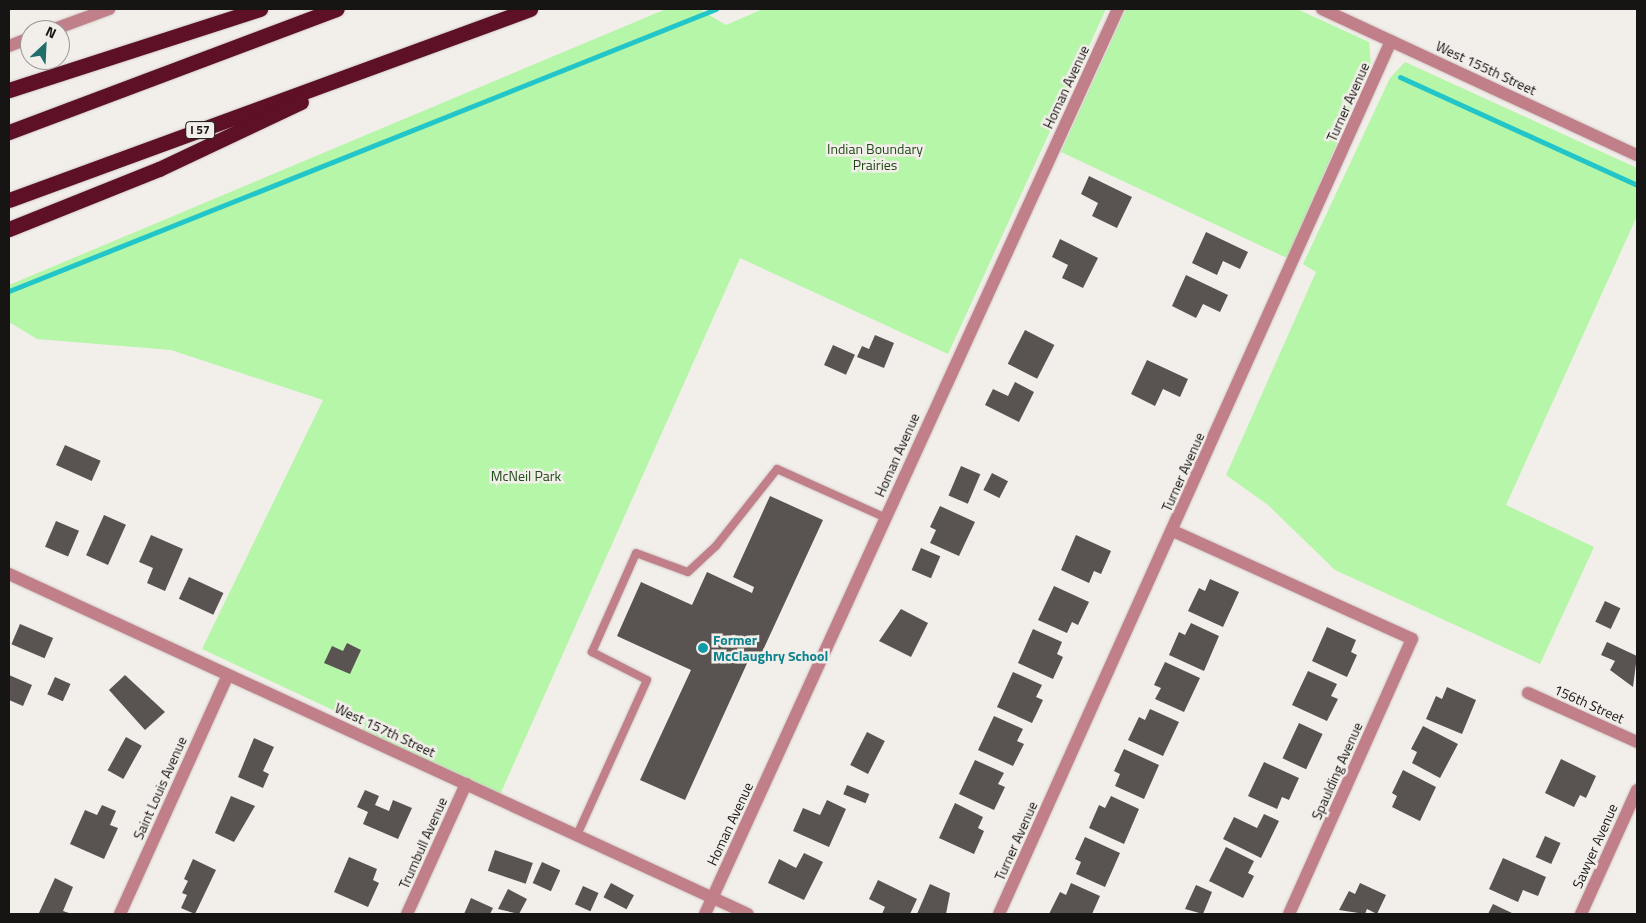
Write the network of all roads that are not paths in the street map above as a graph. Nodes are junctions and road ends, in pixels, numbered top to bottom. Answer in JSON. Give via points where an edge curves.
{"nodes":[{"id":1,"x":109,"y":9,"type":"edge"},
{"id":2,"x":260,"y":9,"type":"edge"},
{"id":3,"x":337,"y":9,"type":"edge"},
{"id":4,"x":530,"y":9,"type":"edge"},
{"id":5,"x":1118,"y":9,"type":"edge"},
{"id":6,"x":1322,"y":9,"type":"edge"},
{"id":7,"x":70,"y":23,"type":"edge"},
{"id":8,"x":1391,"y":41,"type":"junction"},
{"id":9,"x":392,"y":59,"type":"junction"},
{"id":10,"x":9,"y":90,"type":"edge"},
{"id":11,"x":9,"y":132,"type":"edge"},
{"id":12,"x":1637,"y":155,"type":"edge"},
{"id":13,"x":9,"y":200,"type":"edge"},
{"id":14,"x":9,"y":229,"type":"edge"},
{"id":15,"x":886,"y":518,"type":"junction"},
{"id":16,"x":1173,"y":531,"type":"junction"},
{"id":17,"x":9,"y":574,"type":"edge"},
{"id":18,"x":228,"y":675,"type":"junction"},
{"id":19,"x":1528,"y":693,"type":"dead end"},
{"id":20,"x":1637,"y":742,"type":"edge"},
{"id":21,"x":466,"y":784,"type":"junction"},
{"id":22,"x":1637,"y":790,"type":"edge"},
{"id":23,"x":577,"y":835,"type":"junction"},
{"id":24,"x":712,"y":898,"type":"junction"},
{"id":25,"x":120,"y":914,"type":"edge"},
{"id":26,"x":407,"y":914,"type":"edge"},
{"id":27,"x":705,"y":914,"type":"edge"},
{"id":28,"x":748,"y":914,"type":"edge"},
{"id":29,"x":999,"y":914,"type":"edge"},
{"id":30,"x":1289,"y":914,"type":"edge"},
{"id":31,"x":1581,"y":914,"type":"edge"}],
"edges":[{"from":1,"to":7,"type":"street"},
{"from":2,"to":10,"type":"highway"},
{"from":3,"to":11,"type":"highway"},
{"from":4,"to":9,"type":"highway","number":"I 57"},
{"from":5,"to":15,"type":"street","name":"Homan Avenue"},
{"from":6,"to":8,"type":"street","name":"West 155th Street"},
{"from":8,"to":12,"type":"street","name":"West 155th Street"},
{"from":8,"to":16,"type":"street","name":"Turner Avenue"},
{"from":9,"to":13,"type":"highway","number":"I 57"},
{"from":9,"to":14,"type":"highway","via":[[159,169]]},
{"from":15,"to":23,"type":"lane","via":[[777,470],[716,546],[688,572],[636,554],[592,652],[647,680]]},
{"from":15,"to":24,"type":"street","name":"Homan Avenue"},
{"from":16,"to":29,"type":"street","name":"Turner Avenue"},
{"from":16,"to":30,"type":"street","name":"Spaulding Avenue","via":[[1412,639]]},
{"from":17,"to":18,"type":"street","name":"West 157th Street"},
{"from":18,"to":21,"type":"street","name":"West 157th Street"},
{"from":18,"to":25,"type":"street","name":"Saint Louis Avenue"},
{"from":19,"to":20,"type":"street","name":"156th Street"},
{"from":21,"to":23,"type":"street","name":"West 157th Street"},
{"from":21,"to":26,"type":"street","name":"Trumbull Avenue"},
{"from":22,"to":31,"type":"street","name":"Sawyer Avenue"},
{"from":23,"to":24,"type":"street","name":"West 157th Street"},
{"from":24,"to":27,"type":"street","name":"Homan Avenue"},
{"from":24,"to":28,"type":"street","name":"West 157th Street"}]}
